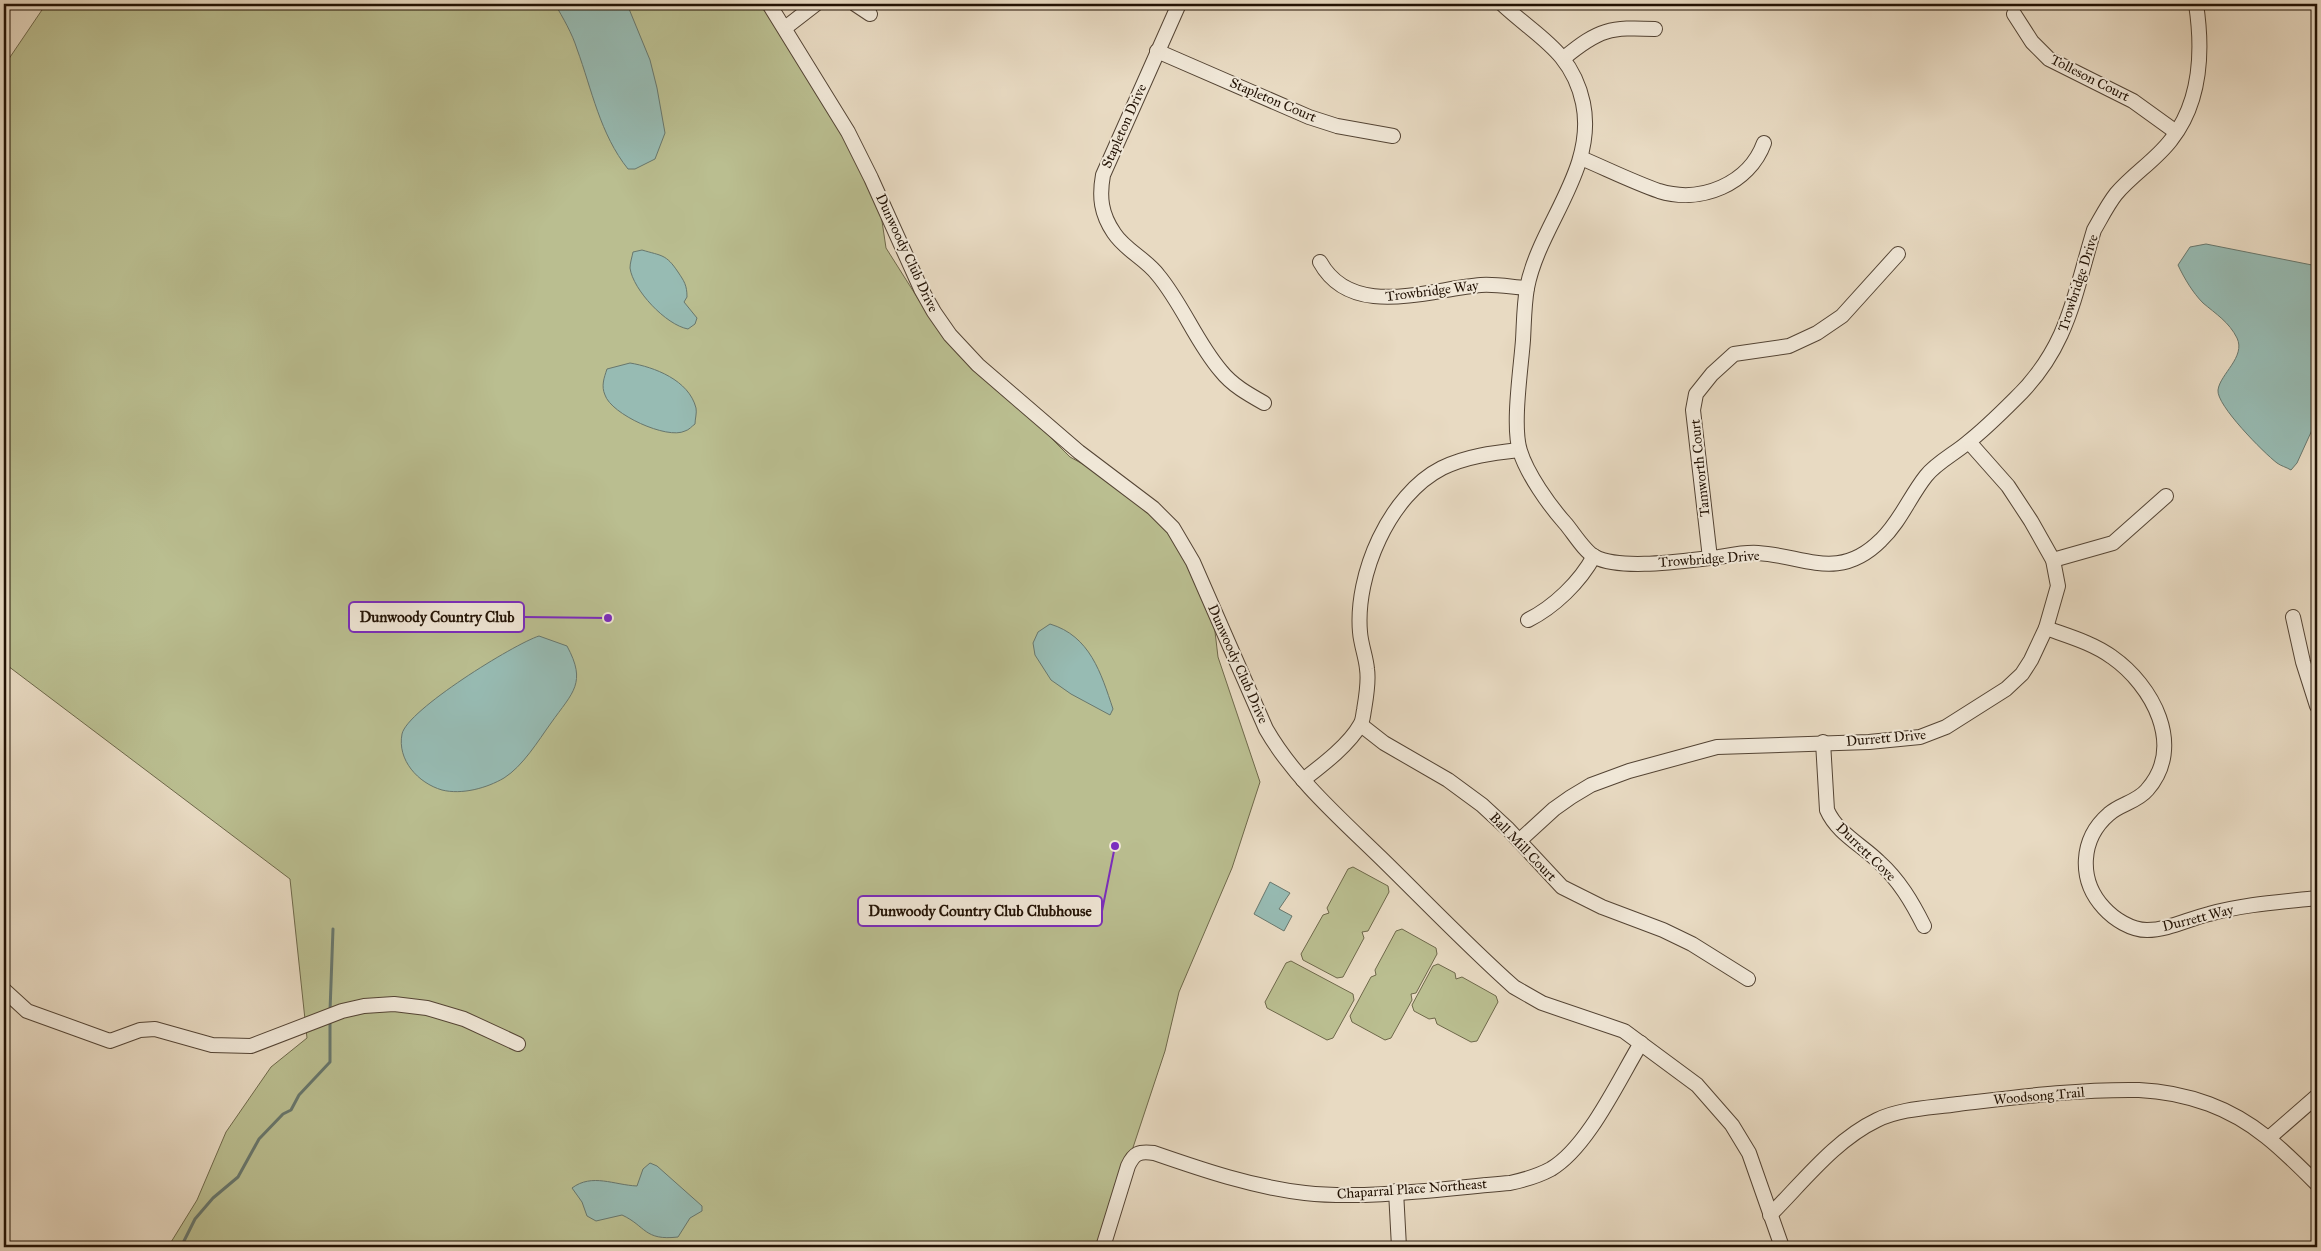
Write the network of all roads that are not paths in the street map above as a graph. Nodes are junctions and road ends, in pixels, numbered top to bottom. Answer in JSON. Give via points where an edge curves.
{"nodes":[{"id":1,"x":769,"y":4,"type":"edge"},
{"id":2,"x":816,"y":4,"type":"edge"},
{"id":3,"x":856,"y":4,"type":"edge"},
{"id":4,"x":1178,"y":4,"type":"edge"},
{"id":5,"x":1502,"y":4,"type":"edge"},
{"id":6,"x":2196,"y":4,"type":"edge"},
{"id":7,"x":870,"y":14,"type":"dead end"},
{"id":8,"x":2014,"y":14,"type":"dead end"},
{"id":9,"x":785,"y":28,"type":"junction"},
{"id":10,"x":1654,"y":29,"type":"dead end"},
{"id":11,"x":1157,"y":50,"type":"junction"},
{"id":12,"x":1564,"y":58,"type":"junction"},
{"id":13,"x":2176,"y":132,"type":"junction"},
{"id":14,"x":1393,"y":136,"type":"dead end"},
{"id":15,"x":1764,"y":143,"type":"dead end"},
{"id":16,"x":1581,"y":158,"type":"junction"},
{"id":17,"x":1898,"y":254,"type":"dead end"},
{"id":18,"x":1320,"y":262,"type":"dead end"},
{"id":19,"x":1527,"y":288,"type":"junction"},
{"id":20,"x":1264,"y":403,"type":"dead end"},
{"id":21,"x":1969,"y":442,"type":"junction"},
{"id":22,"x":1519,"y":450,"type":"junction"},
{"id":23,"x":2166,"y":496,"type":"dead end"},
{"id":24,"x":1594,"y":556,"type":"junction"},
{"id":25,"x":1710,"y":558,"type":"junction"},
{"id":26,"x":2053,"y":560,"type":"junction"},
{"id":27,"x":2293,"y":617,"type":"dead end"},
{"id":28,"x":1528,"y":620,"type":"dead end"},
{"id":29,"x":2046,"y":628,"type":"junction"},
{"id":30,"x":2317,"y":706,"type":"edge"},
{"id":31,"x":1361,"y":725,"type":"junction"},
{"id":32,"x":1823,"y":742,"type":"junction"},
{"id":33,"x":1303,"y":780,"type":"junction"},
{"id":34,"x":1519,"y":841,"type":"junction"},
{"id":35,"x":2317,"y":898,"type":"edge"},
{"id":36,"x":1924,"y":926,"type":"dead end"},
{"id":37,"x":1748,"y":979,"type":"dead end"},
{"id":38,"x":4,"y":990,"type":"edge"},
{"id":39,"x":1640,"y":1043,"type":"junction"},
{"id":40,"x":518,"y":1044,"type":"dead end"},
{"id":41,"x":2317,"y":1096,"type":"edge"},
{"id":42,"x":2270,"y":1137,"type":"junction"},
{"id":43,"x":2317,"y":1184,"type":"edge"},
{"id":44,"x":1396,"y":1192,"type":"junction"},
{"id":45,"x":1770,"y":1215,"type":"junction"},
{"id":46,"x":1103,"y":1247,"type":"edge"},
{"id":47,"x":1399,"y":1247,"type":"edge"},
{"id":48,"x":1782,"y":1247,"type":"edge"}],
"edges":[{"from":1,"to":9,"type":"street","name":"Dunwoody Club Drive"},
{"from":2,"to":9,"type":"street"},
{"from":3,"to":7,"type":"street"},
{"from":4,"to":11,"type":"street","name":"Stapleton Drive"},
{"from":5,"to":12,"type":"street"},
{"from":6,"to":13,"type":"street","name":"Trowbridge Drive","via":[[2197,77],[2192,102]]},
{"from":8,"to":13,"type":"street","name":"Tolleson Court","via":[[2032,42],[2049,59],[2133,101]]},
{"from":9,"to":33,"type":"street","name":"Dunwoody Club Drive","via":[[848,132],[920,289],[934,312],[978,365],[1071,446],[1153,508],[1173,528],[1193,562],[1266,729],[1278,751]]},
{"from":10,"to":12,"type":"street","via":[[1601,32]]},
{"from":11,"to":14,"type":"street","name":"Stapleton Court","via":[[1309,117],[1336,126]]},
{"from":11,"to":20,"type":"street","name":"Stapleton Drive","via":[[1103,175],[1102,210],[1114,234],[1157,273],[1173,293],[1204,349],[1222,373],[1244,392]]},
{"from":12,"to":16,"type":"street","via":[[1583,104],[1585,127]]},
{"from":13,"to":21,"type":"street","name":"Trowbridge Drive","via":[[2171,141],[2116,194],[2100,219],[2068,322],[2042,368],[2017,398]]},
{"from":15,"to":16,"type":"street","via":[[1759,156],[1739,178],[1719,189],[1696,194],[1660,191]]},
{"from":16,"to":19,"type":"street"},
{"from":17,"to":25,"type":"street","name":"Tamworth Court","via":[[1842,316],[1789,346],[1734,354],[1696,394],[1693,410]]},
{"from":18,"to":19,"type":"street","name":"Trowbridge Way","via":[[1332,280],[1352,293],[1368,297],[1394,297],[1484,285]]},
{"from":19,"to":22,"type":"street","via":[[1517,408]]},
{"from":21,"to":25,"type":"street","name":"Trowbridge Drive","via":[[1927,474],[1895,523],[1880,541],[1862,554],[1843,562],[1821,565],[1757,553]]},
{"from":21,"to":26,"type":"street","name":"Durrett Drive","via":[[2008,486]]},
{"from":22,"to":24,"type":"street","via":[[1549,504]]},
{"from":22,"to":31,"type":"street","via":[[1485,454],[1441,469],[1399,506],[1384,532],[1364,574],[1359,606],[1360,634],[1368,671]]},
{"from":23,"to":26,"type":"street","via":[[2113,542]]},
{"from":24,"to":25,"type":"street","name":"Trowbridge Drive","via":[[1621,562],[1655,563]]},
{"from":24,"to":28,"type":"street","via":[[1555,603]]},
{"from":26,"to":29,"type":"street","name":"Durrett Drive","via":[[2058,586]]},
{"from":27,"to":30,"type":"street"},
{"from":29,"to":32,"type":"street","name":"Durrett Drive","via":[[2022,674],[2006,689],[1946,727],[1920,737]]},
{"from":29,"to":35,"type":"street","name":"Durrett Way","via":[[2112,656],[2140,683],[2154,703],[2163,725],[2162,763],[2154,780],[2137,798],[2108,814],[2091,837],[2087,849],[2085,860],[2089,885],[2108,912],[2127,925],[2146,930],[2174,926],[2208,914],[2255,904]]},
{"from":31,"to":33,"type":"street","via":[[1336,753]]},
{"from":31,"to":34,"type":"street","name":"Ball Mill Court","via":[[1399,753],[1470,796]]},
{"from":32,"to":34,"type":"street","name":"Durrett Drive","via":[[1716,747],[1629,771],[1591,785],[1571,797]]},
{"from":32,"to":36,"type":"street","name":"Durrett Cove","via":[[1827,810],[1831,818],[1880,862],[1900,885]]},
{"from":33,"to":39,"type":"street","name":"Dunwoody Club Drive","via":[[1514,987],[1542,1003],[1615,1028]]},
{"from":34,"to":37,"type":"street","name":"Ball Mill Court","via":[[1562,887],[1602,907],[1670,933]]},
{"from":38,"to":40,"type":"street","via":[[27,1011],[110,1041],[140,1030],[155,1029],[212,1045],[251,1046],[342,1011],[394,1004],[426,1008],[464,1019]]},
{"from":39,"to":44,"type":"street","name":"Chaparral Place Northeast","via":[[1583,1139],[1568,1156],[1551,1168],[1531,1178],[1510,1183]]},
{"from":39,"to":45,"type":"street","name":"Dunwoody Club Drive","via":[[1715,1102],[1753,1162]]},
{"from":41,"to":42,"type":"street"},
{"from":42,"to":43,"type":"street","name":"Woodsong Trail"},
{"from":42,"to":45,"type":"street","name":"Woodsong Trail","via":[[2210,1104],[2169,1093],[2140,1090],[2008,1098],[1902,1111],[1852,1134]]},
{"from":44,"to":46,"type":"street","name":"Chaparral Place Northeast","via":[[1334,1195],[1279,1190],[1145,1152],[1135,1154],[1128,1166]]},
{"from":44,"to":47,"type":"street"},
{"from":45,"to":48,"type":"street","name":"Dunwoody Club Drive"}]}
